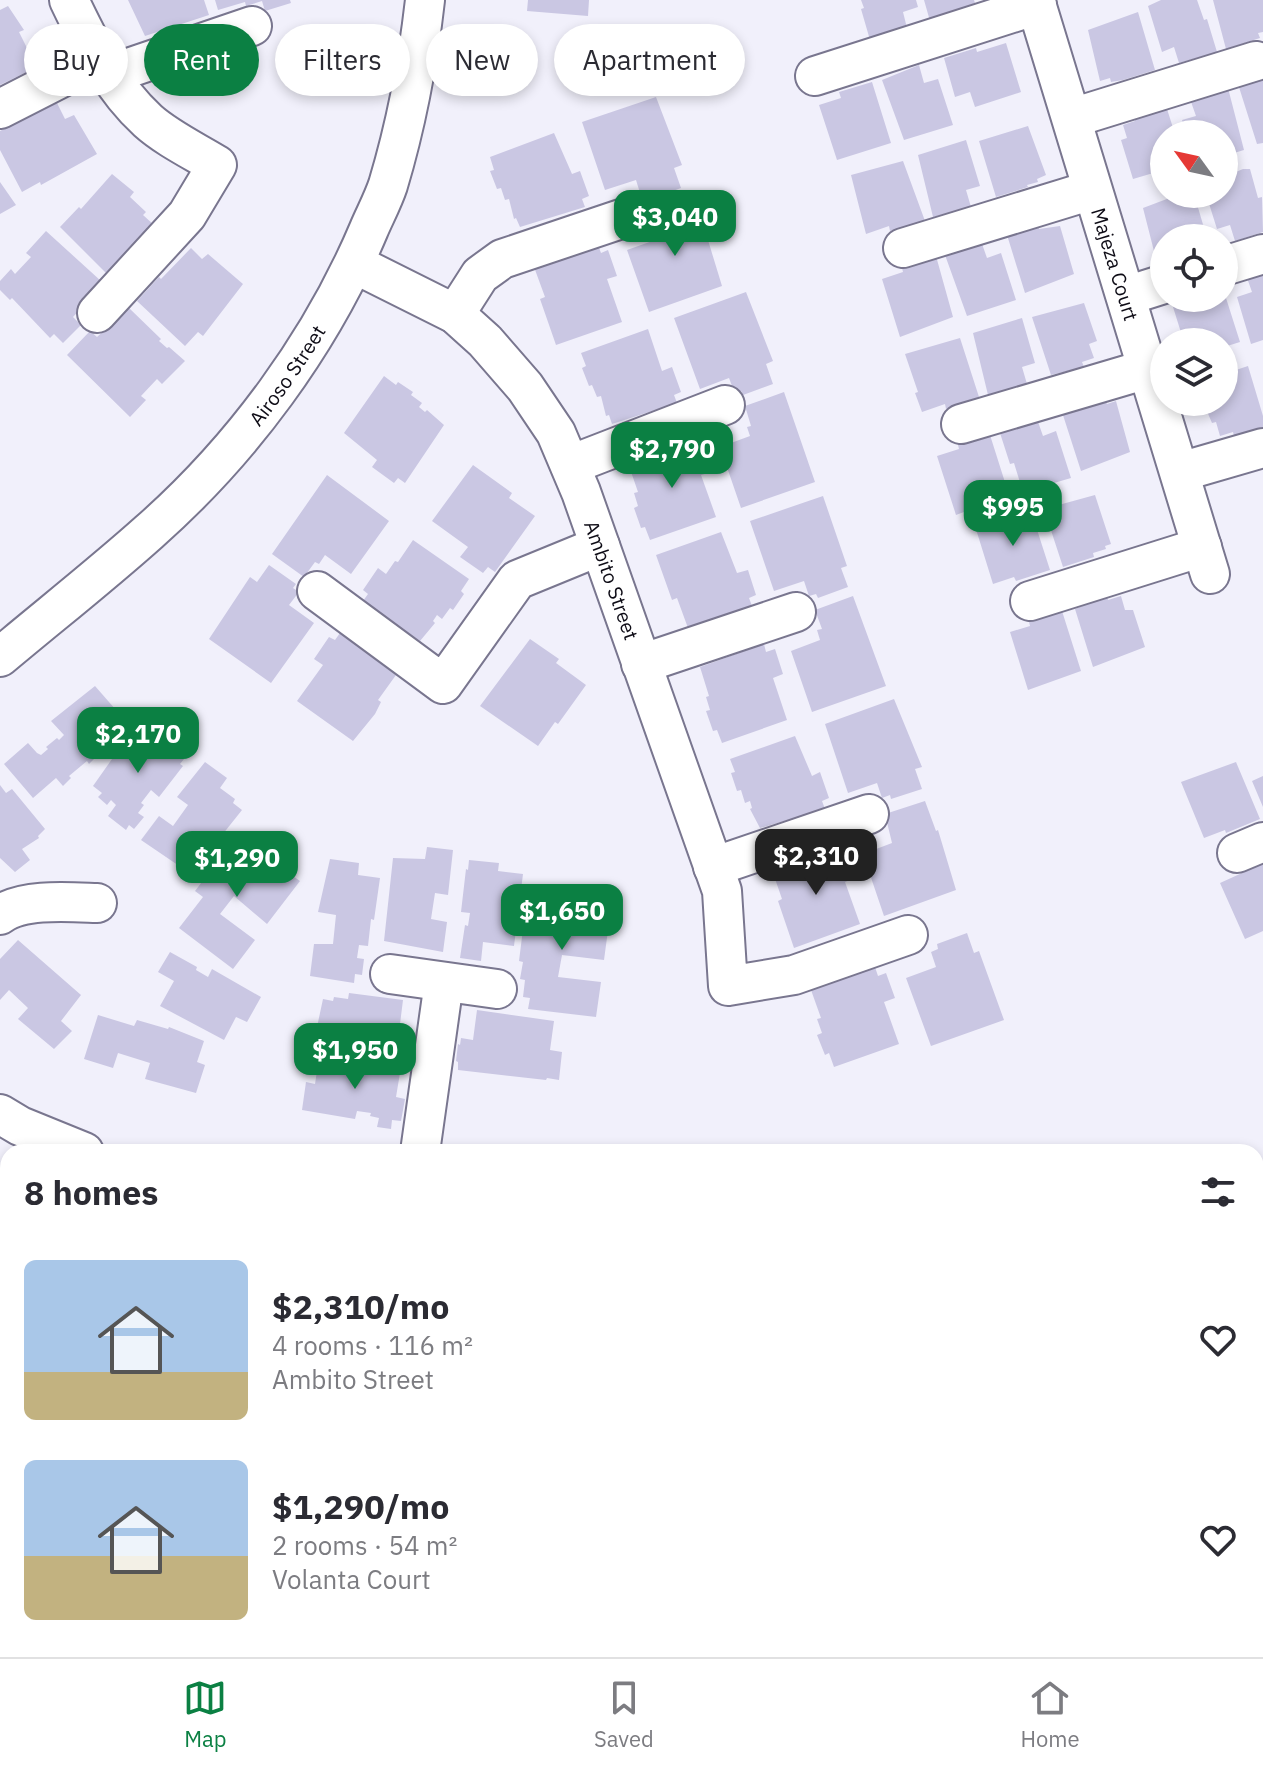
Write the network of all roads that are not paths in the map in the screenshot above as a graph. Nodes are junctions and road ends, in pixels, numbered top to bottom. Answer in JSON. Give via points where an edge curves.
{"nodes":[{"id":1,"x":69,"y":0,"type":"edge"},
{"id":2,"x":425,"y":0,"type":"edge"},
{"id":3,"x":1036,"y":2,"type":"edge"},
{"id":4,"x":81,"y":24,"type":"edge"},
{"id":5,"x":1256,"y":61,"type":"dead end"},
{"id":6,"x":815,"y":76,"type":"dead end"},
{"id":7,"x":32,"y":96,"type":"edge"},
{"id":8,"x":125,"y":96,"type":"edge"},
{"id":9,"x":0,"y":109,"type":"edge"},
{"id":10,"x":1072,"y":118,"type":"junction"},
{"id":11,"x":1092,"y":190,"type":"junction"},
{"id":12,"x":630,"y":216,"type":"dead end"},
{"id":13,"x":903,"y":248,"type":"dead end"},
{"id":14,"x":1263,"y":254,"type":"edge"},
{"id":15,"x":1238,"y":262,"type":"edge"},
{"id":16,"x":355,"y":264,"type":"junction"},
{"id":17,"x":1150,"y":288,"type":"edge"},
{"id":18,"x":1126,"y":296,"type":"junction"},
{"id":19,"x":97,"y":313,"type":"dead end"},
{"id":20,"x":455,"y":314,"type":"junction"},
{"id":21,"x":1147,"y":369,"type":"junction"},
{"id":22,"x":725,"y":405,"type":"dead end"},
{"id":23,"x":961,"y":424,"type":"dead end"},
{"id":24,"x":1263,"y":448,"type":"edge"},
{"id":25,"x":570,"y":465,"type":"junction"},
{"id":26,"x":1180,"y":472,"type":"junction"},
{"id":27,"x":600,"y":546,"type":"junction"},
{"id":28,"x":317,"y":591,"type":"dead end"},
{"id":29,"x":1030,"y":601,"type":"dead end"},
{"id":30,"x":796,"y":612,"type":"dead end"},
{"id":31,"x":0,"y":657,"type":"edge"},
{"id":32,"x":641,"y":664,"type":"junction"},
{"id":33,"x":869,"y":814,"type":"dead end"},
{"id":34,"x":713,"y":867,"type":"junction"},
{"id":35,"x":97,"y":903,"type":"dead end"},
{"id":36,"x":0,"y":915,"type":"edge"},
{"id":37,"x":908,"y":935,"type":"dead end"},
{"id":38,"x":390,"y":974,"type":"dead end"},
{"id":39,"x":444,"y":982,"type":"junction"},
{"id":40,"x":497,"y":989,"type":"dead end"},
{"id":41,"x":0,"y":1114,"type":"edge"},
{"id":42,"x":64,"y":1144,"type":"edge"},
{"id":43,"x":421,"y":1144,"type":"edge"}],
"edges":[{"from":1,"to":4,"type":"street"},
{"from":2,"to":16,"type":"street","name":"Airoso Street","via":[[419,51],[388,186]]},
{"from":3,"to":6,"type":"street"},
{"from":3,"to":10,"type":"street","name":"Majeza Court"},
{"from":5,"to":10,"type":"street"},
{"from":7,"to":9,"type":"street"},
{"from":8,"to":19,"type":"street","via":[[150,123],[217,165],[187,215]]},
{"from":10,"to":11,"type":"street","name":"Majeza Court"},
{"from":11,"to":13,"type":"street"},
{"from":11,"to":18,"type":"street","name":"Majeza Court"},
{"from":12,"to":20,"type":"street","via":[[502,259],[480,275]]},
{"from":14,"to":15,"type":"street"},
{"from":16,"to":20,"type":"street","name":"Ambito Street"},
{"from":16,"to":31,"type":"street","name":"Airoso Street","via":[[285,379],[204,478],[151,531]]},
{"from":17,"to":18,"type":"street"},
{"from":18,"to":21,"type":"street","name":"Majeza Court"},
{"from":20,"to":25,"type":"street","name":"Ambito Street","via":[[525,387]]},
{"from":21,"to":23,"type":"street"},
{"from":21,"to":26,"type":"street","name":"Majeza Court"},
{"from":22,"to":25,"type":"street"},
{"from":24,"to":26,"type":"street"},
{"from":25,"to":27,"type":"street","name":"Ambito Street"},
{"from":26,"to":29,"type":"street","name":"Majeza Court","via":[[1206,561]]},
{"from":27,"to":28,"type":"street","via":[[517,580],[443,684]]},
{"from":27,"to":32,"type":"street","name":"Ambito Street"},
{"from":30,"to":32,"type":"street"},
{"from":32,"to":34,"type":"street","name":"Ambito Street"},
{"from":33,"to":34,"type":"street"},
{"from":34,"to":37,"type":"street","name":"Ambito Street","via":[[722,891],[728,986],[794,975]]},
{"from":35,"to":36,"type":"street","via":[[51,901]]},
{"from":38,"to":39,"type":"street"},
{"from":39,"to":40,"type":"street"},
{"from":39,"to":43,"type":"street"},
{"from":41,"to":42,"type":"street"}]}
